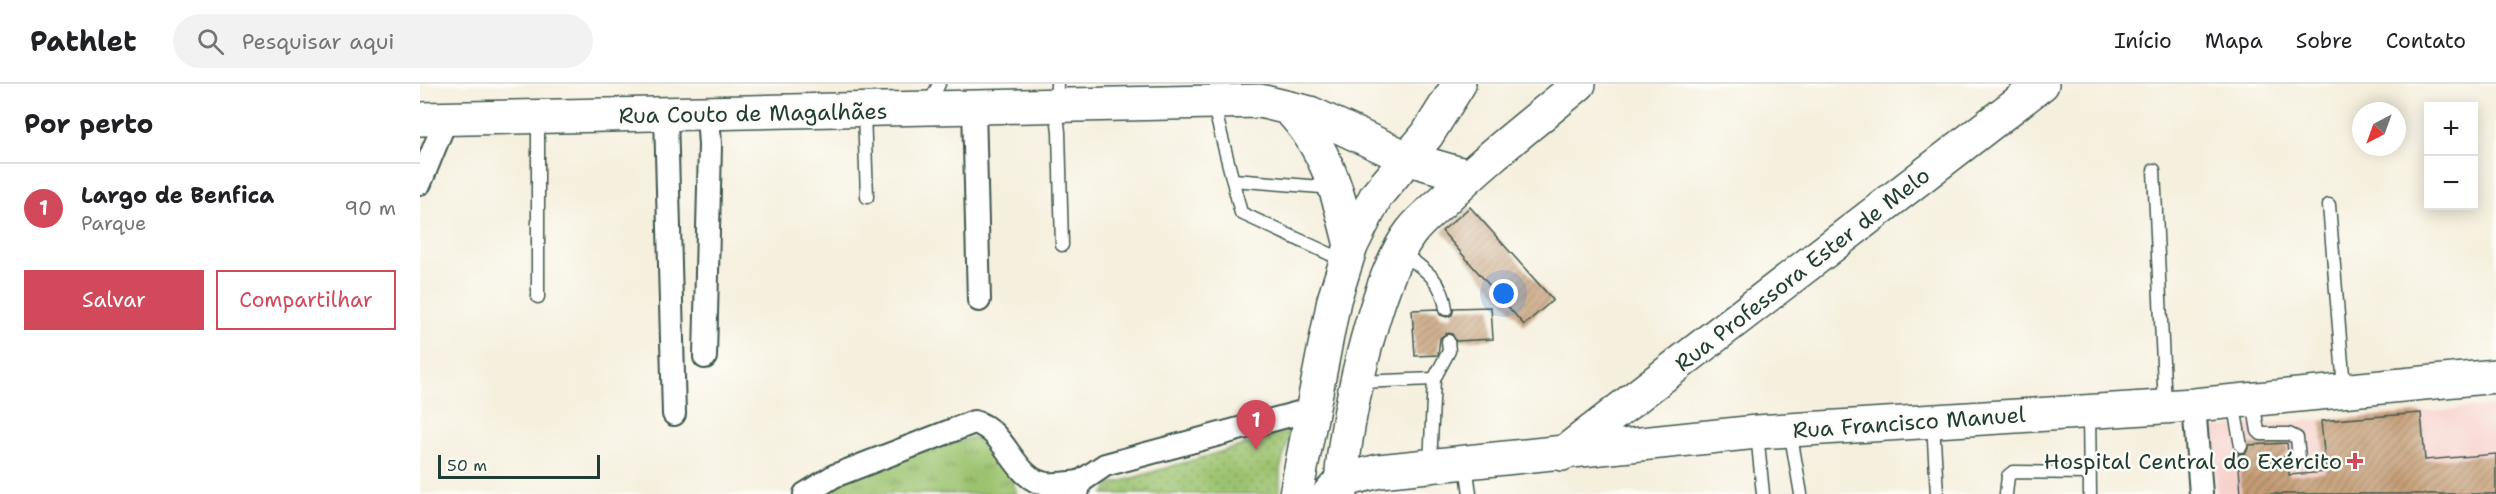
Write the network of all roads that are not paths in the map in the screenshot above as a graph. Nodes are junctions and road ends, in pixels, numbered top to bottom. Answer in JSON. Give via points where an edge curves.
{"nodes":[{"id":1,"x":1459,"y":84,"type":"edge"},
{"id":2,"x":1579,"y":84,"type":"edge"},
{"id":3,"x":2043,"y":84,"type":"edge"},
{"id":4,"x":1057,"y":95,"type":"edge"},
{"id":5,"x":1226,"y":96,"type":"edge"},
{"id":6,"x":933,"y":97,"type":"edge"},
{"id":7,"x":1285,"y":100,"type":"junction"},
{"id":8,"x":974,"y":108,"type":"junction"},
{"id":9,"x":864,"y":111,"type":"junction"},
{"id":10,"x":708,"y":114,"type":"junction"},
{"id":11,"x":666,"y":116,"type":"junction"},
{"id":12,"x":538,"y":118,"type":"junction"},
{"id":13,"x":433,"y":119,"type":"edge"},
{"id":14,"x":1409,"y":159,"type":"junction"},
{"id":15,"x":2154,"y":170,"type":"dead end"},
{"id":16,"x":1468,"y":176,"type":"junction"},
{"id":17,"x":1233,"y":180,"type":"junction"},
{"id":18,"x":420,"y":183,"type":"edge"},
{"id":19,"x":1336,"y":188,"type":"junction"},
{"id":20,"x":867,"y":197,"type":"dead end"},
{"id":21,"x":2329,"y":205,"type":"dead end"},
{"id":22,"x":1062,"y":245,"type":"dead end"},
{"id":23,"x":1399,"y":251,"type":"junction"},
{"id":24,"x":1349,"y":254,"type":"junction"},
{"id":25,"x":538,"y":297,"type":"dead end"},
{"id":26,"x":979,"y":300,"type":"dead end"},
{"id":27,"x":1446,"y":309,"type":"dead end"},
{"id":28,"x":1448,"y":341,"type":"dead end"},
{"id":29,"x":705,"y":357,"type":"dead end"},
{"id":30,"x":2496,"y":376,"type":"edge"},
{"id":31,"x":1434,"y":379,"type":"junction"},
{"id":32,"x":1359,"y":382,"type":"junction"},
{"id":33,"x":2344,"y":390,"type":"junction"},
{"id":34,"x":2242,"y":400,"type":"junction"},
{"id":35,"x":2180,"y":406,"type":"junction"},
{"id":36,"x":1313,"y":410,"type":"junction"},
{"id":37,"x":2089,"y":411,"type":"junction"},
{"id":38,"x":674,"y":414,"type":"dead end"},
{"id":39,"x":1933,"y":421,"type":"junction"},
{"id":40,"x":1790,"y":430,"type":"junction"},
{"id":41,"x":1756,"y":432,"type":"junction"},
{"id":42,"x":2241,"y":446,"type":"dead end"},
{"id":43,"x":1562,"y":453,"type":"junction"},
{"id":44,"x":2288,"y":462,"type":"dead end"},
{"id":45,"x":1430,"y":466,"type":"junction"},
{"id":46,"x":2089,"y":473,"type":"junction"},
{"id":47,"x":1468,"y":478,"type":"edge"},
{"id":48,"x":1078,"y":488,"type":"edge"},
{"id":49,"x":1337,"y":490,"type":"edge"},
{"id":50,"x":806,"y":494,"type":"edge"},
{"id":51,"x":1296,"y":494,"type":"edge"},
{"id":52,"x":1763,"y":494,"type":"edge"},
{"id":53,"x":1801,"y":494,"type":"edge"},
{"id":54,"x":1936,"y":494,"type":"edge"},
{"id":55,"x":2006,"y":494,"type":"edge"},
{"id":56,"x":2090,"y":494,"type":"edge"},
{"id":57,"x":2201,"y":494,"type":"edge"}],
"edges":[{"from":1,"to":14,"type":"main road"},
{"from":2,"to":16,"type":"main road"},
{"from":3,"to":43,"type":"main road","name":"Rua Professora Ester de Melo"},
{"from":4,"to":5,"type":"main road","name":"Rua Couto de Magalhães"},
{"from":4,"to":8,"type":"main road","name":"Rua Couto de Magalhães"},
{"from":4,"to":22,"type":"lane"},
{"from":5,"to":7,"type":"main road","name":"Rua Couto de Magalhães"},
{"from":5,"to":17,"type":"lane"},
{"from":6,"to":8,"type":"main road","name":"Rua Couto de Magalhães"},
{"from":6,"to":9,"type":"main road","name":"Rua Couto de Magalhães"},
{"from":7,"to":14,"type":"main road","name":"Rua Couto de Magalhães"},
{"from":7,"to":19,"type":"main road","via":[[1306,125]]},
{"from":8,"to":26,"type":"street"},
{"from":9,"to":10,"type":"main road","name":"Rua Couto de Magalhães"},
{"from":9,"to":20,"type":"lane"},
{"from":10,"to":11,"type":"main road","name":"Rua Couto de Magalhães"},
{"from":10,"to":29,"type":"street"},
{"from":11,"to":12,"type":"main road","name":"Rua Couto de Magalhães"},
{"from":11,"to":38,"type":"street"},
{"from":12,"to":13,"type":"main road","name":"Rua Couto de Magalhães"},
{"from":12,"to":25,"type":"lane"},
{"from":13,"to":18,"type":"street"},
{"from":14,"to":16,"type":"main road","name":"Rua Couto de Magalhães"},
{"from":14,"to":24,"type":"main road","via":[[1376,196]]},
{"from":15,"to":35,"type":"lane"},
{"from":16,"to":23,"type":"main road","via":[[1413,230]]},
{"from":17,"to":19,"type":"lane"},
{"from":17,"to":24,"type":"lane","via":[[1241,213]]},
{"from":19,"to":24,"type":"main road"},
{"from":21,"to":33,"type":"lane"},
{"from":23,"to":27,"type":"lane","via":[[1434,277],[1445,295]]},
{"from":23,"to":32,"type":"main road","via":[[1374,316]]},
{"from":24,"to":36,"type":"main road","via":[[1334,300]]},
{"from":28,"to":31,"type":"lane","via":[[1449,351]]},
{"from":30,"to":33,"type":"main road","name":"Rua Francisco Manuel"},
{"from":31,"to":32,"type":"lane"},
{"from":31,"to":45,"type":"lane"},
{"from":32,"to":49,"type":"main road"},
{"from":33,"to":34,"type":"main road","name":"Rua Francisco Manuel"},
{"from":34,"to":35,"type":"main road","name":"Rua Francisco Manuel"},
{"from":34,"to":42,"type":"lane"},
{"from":34,"to":44,"type":"lane","via":[[2261,434],[2289,434],[2297,438],[2299,458]]},
{"from":35,"to":37,"type":"main road","name":"Rua Francisco Manuel"},
{"from":35,"to":57,"type":"street"},
{"from":36,"to":48,"type":"street","via":[[1105,465]]},
{"from":36,"to":51,"type":"main road"},
{"from":37,"to":39,"type":"main road","name":"Rua Francisco Manuel"},
{"from":37,"to":46,"type":"lane"},
{"from":39,"to":40,"type":"main road","name":"Rua Francisco Manuel"},
{"from":39,"to":54,"type":"lane"},
{"from":40,"to":41,"type":"main road","name":"Rua Francisco Manuel"},
{"from":40,"to":53,"type":"lane"},
{"from":41,"to":43,"type":"main road","name":"Rua Francisco Manuel"},
{"from":41,"to":52,"type":"lane"},
{"from":43,"to":47,"type":"main road","name":"Rua Francisco Manuel"},
{"from":45,"to":47,"type":"main road","name":"Rua Francisco Manuel"},
{"from":45,"to":49,"type":"main road","name":"Rua Francisco Manuel","via":[[1379,471]]},
{"from":46,"to":55,"type":"lane","via":[[2013,471],[2008,477]]},
{"from":46,"to":56,"type":"lane"},
{"from":48,"to":50,"type":"street","via":[[1035,479],[996,436],[983,424],[974,422],[834,477]]}]}
